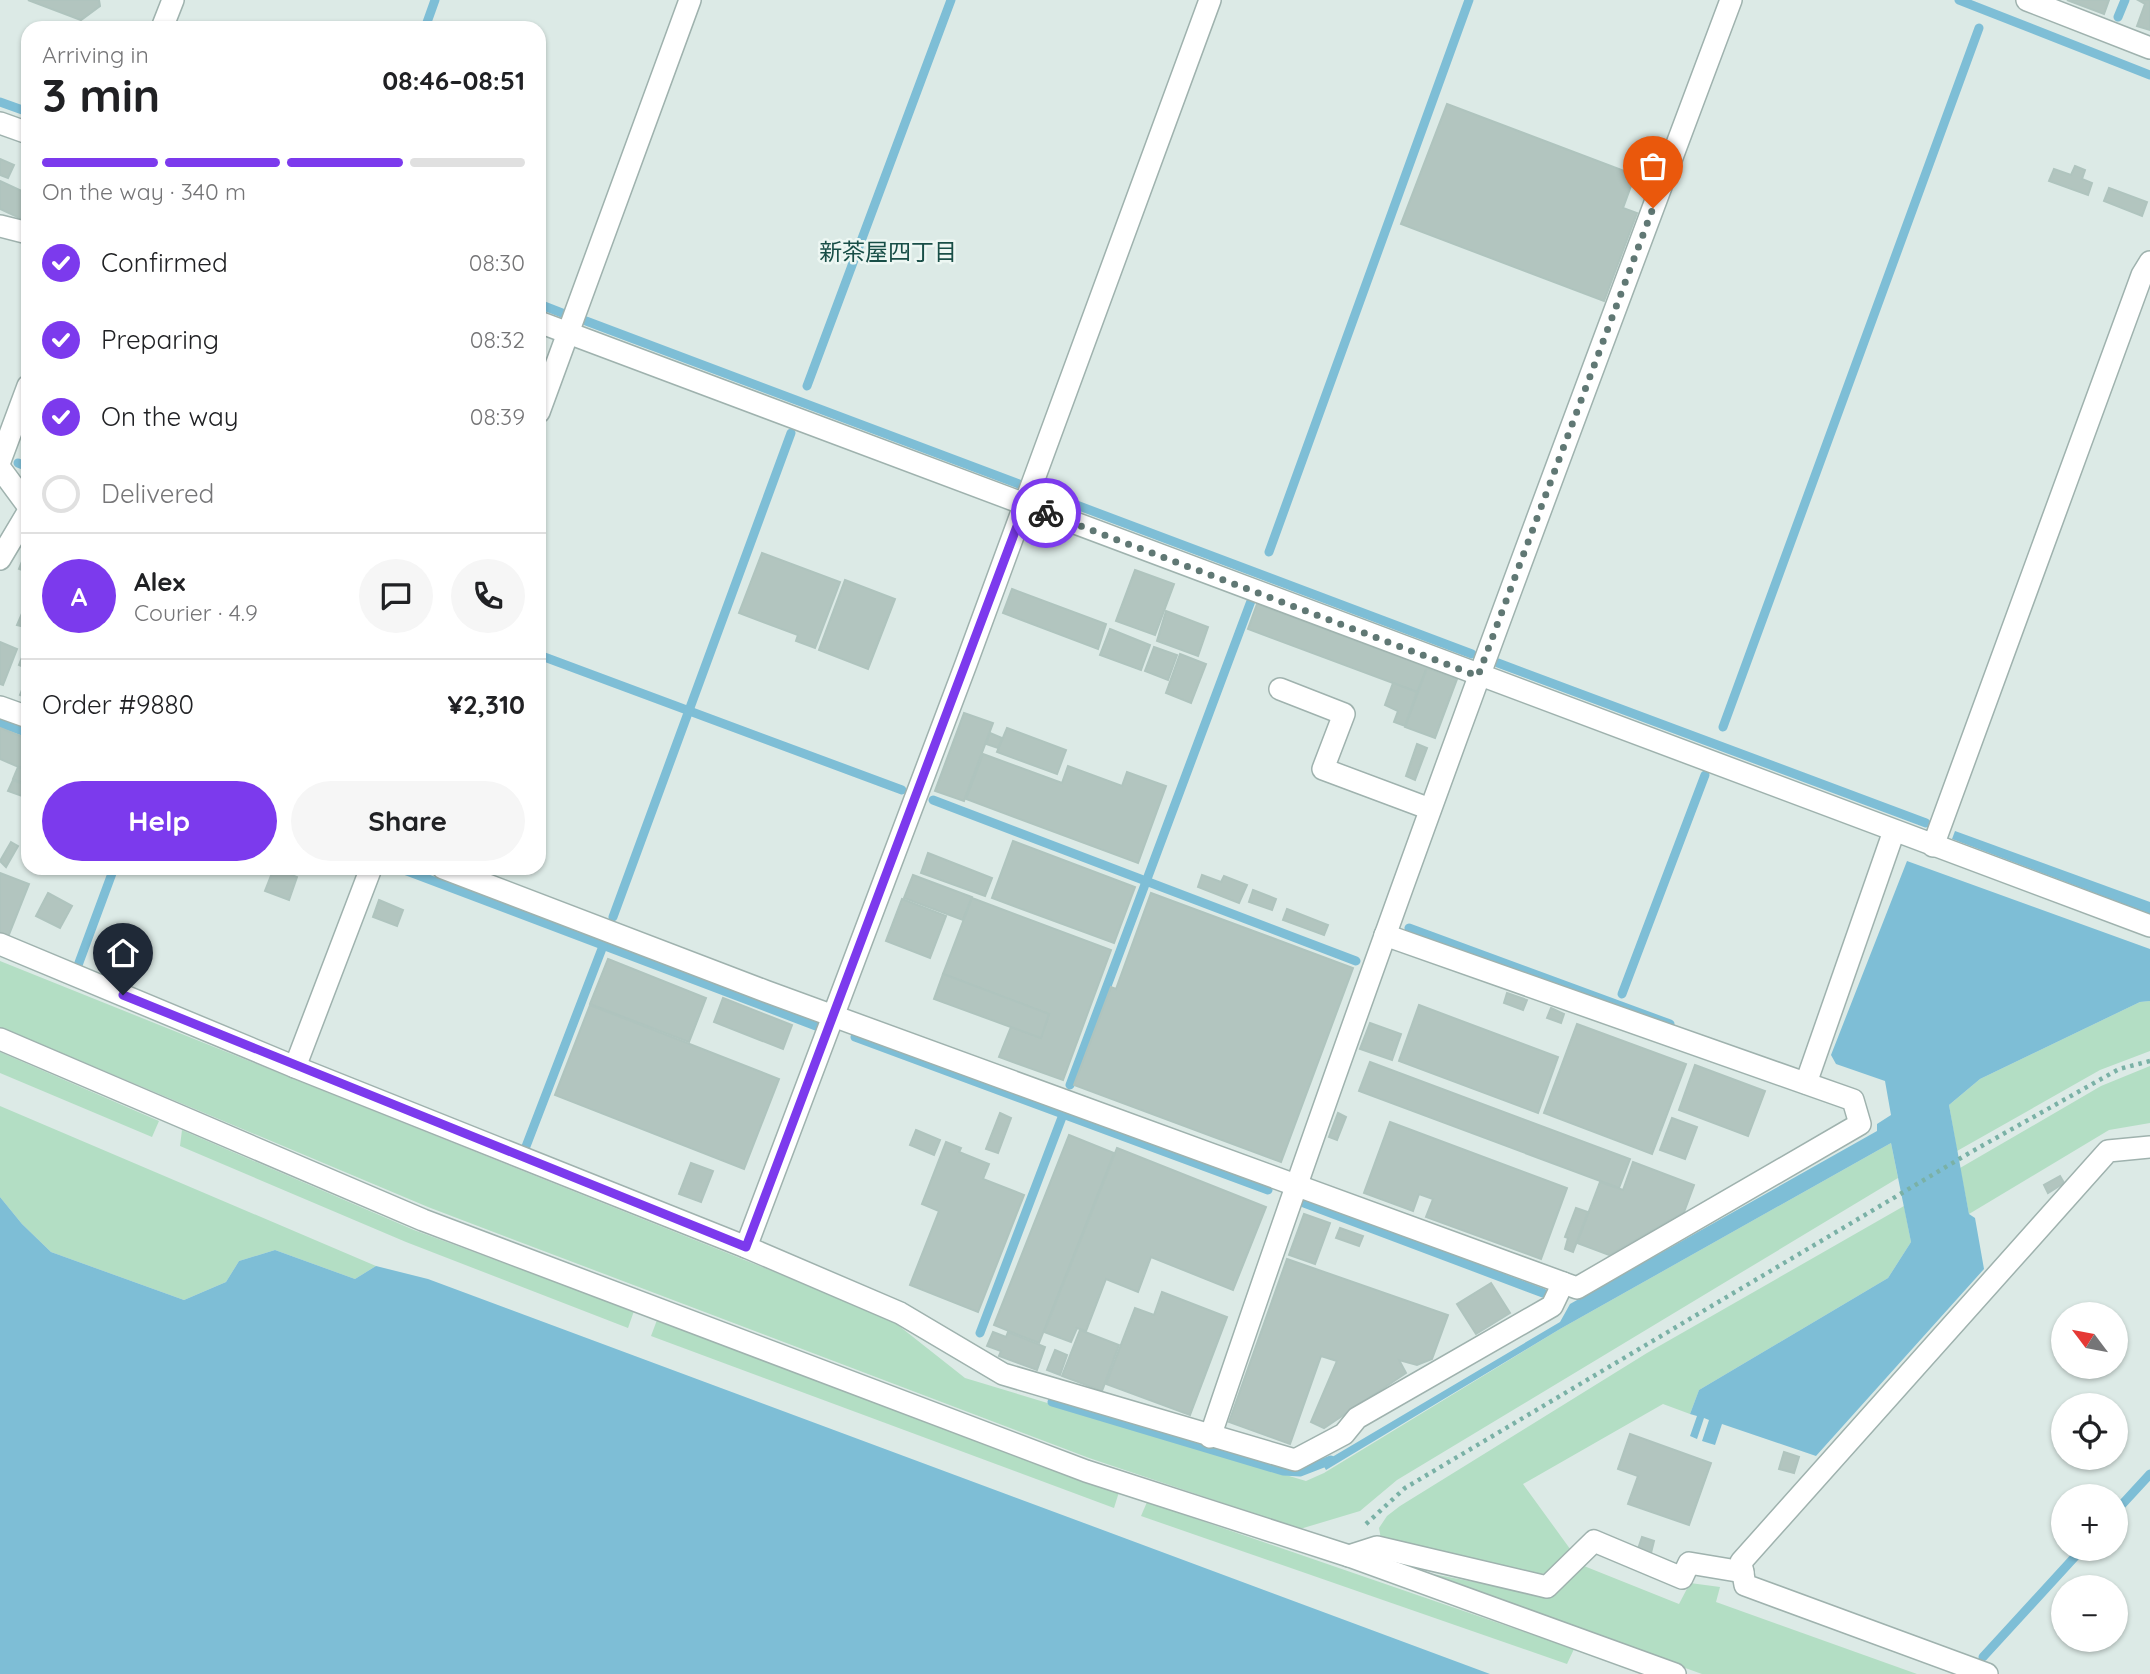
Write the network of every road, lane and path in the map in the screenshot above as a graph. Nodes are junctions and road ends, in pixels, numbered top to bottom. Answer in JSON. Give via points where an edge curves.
{"nodes":[{"id":1,"x":173,"y":0,"type":"edge"},
{"id":2,"x":690,"y":0,"type":"edge"},
{"id":3,"x":1210,"y":0,"type":"edge"},
{"id":4,"x":1731,"y":0,"type":"edge"},
{"id":5,"x":2027,"y":0,"type":"edge"},
{"id":6,"x":165,"y":21,"type":"edge"},
{"id":7,"x":2150,"y":48,"type":"edge"},
{"id":8,"x":0,"y":123,"type":"edge"},
{"id":9,"x":21,"y":130,"type":"edge"},
{"id":10,"x":0,"y":226,"type":"edge"},
{"id":11,"x":21,"y":231,"type":"edge"},
{"id":12,"x":2150,"y":262,"type":"edge"},
{"id":13,"x":546,"y":324,"type":"edge"},
{"id":14,"x":568,"y":332,"type":"junction"},
{"id":15,"x":546,"y":393,"type":"edge"},
{"id":16,"x":21,"y":405,"type":"edge"},
{"id":17,"x":0,"y":461,"type":"edge"},
{"id":18,"x":0,"y":468,"type":"edge"},
{"id":19,"x":21,"y":496,"type":"edge"},
{"id":20,"x":1025,"y":505,"type":"junction"},
{"id":21,"x":21,"y":524,"type":"edge"},
{"id":22,"x":0,"y":559,"type":"edge"},
{"id":23,"x":1478,"y":676,"type":"junction"},
{"id":24,"x":1280,"y":689,"type":"dead end"},
{"id":25,"x":0,"y":707,"type":"edge"},
{"id":26,"x":21,"y":714,"type":"edge"},
{"id":27,"x":1430,"y":809,"type":"junction"},
{"id":28,"x":1894,"y":831,"type":"junction"},
{"id":29,"x":1933,"y":846,"type":"junction"},
{"id":30,"x":368,"y":875,"type":"edge"},
{"id":31,"x":461,"y":875,"type":"edge"},
{"id":32,"x":2150,"y":926,"type":"edge"},
{"id":33,"x":1385,"y":935,"type":"junction"},
{"id":34,"x":0,"y":944,"type":"edge"},
{"id":35,"x":834,"y":1016,"type":"junction"},
{"id":36,"x":0,"y":1039,"type":"edge"},
{"id":37,"x":2150,"y":1060,"type":"edge"},
{"id":38,"x":295,"y":1068,"type":"junction"},
{"id":39,"x":1806,"y":1083,"type":"junction"},
{"id":40,"x":2150,"y":1147,"type":"edge"},
{"id":41,"x":1296,"y":1183,"type":"junction"},
{"id":42,"x":746,"y":1247,"type":"junction"},
{"id":43,"x":1563,"y":1283,"type":"junction"},
{"id":44,"x":1210,"y":1437,"type":"junction"},
{"id":45,"x":1349,"y":1556,"type":"junction"},
{"id":46,"x":1743,"y":1572,"type":"junction"},
{"id":47,"x":1675,"y":1674,"type":"edge"},
{"id":48,"x":1987,"y":1674,"type":"edge"}],
"edges":[{"from":1,"to":6,"type":"street"},
{"from":2,"to":14,"type":"street"},
{"from":3,"to":20,"type":"street"},
{"from":4,"to":23,"type":"street"},
{"from":5,"to":7,"type":"street"},
{"from":8,"to":9,"type":"street"},
{"from":10,"to":11,"type":"street"},
{"from":12,"to":29,"type":"street"},
{"from":13,"to":14,"type":"street"},
{"from":14,"to":15,"type":"street"},
{"from":14,"to":20,"type":"street"},
{"from":16,"to":17,"type":"street"},
{"from":18,"to":19,"type":"street"},
{"from":20,"to":23,"type":"street"},
{"from":20,"to":35,"type":"street"},
{"from":21,"to":22,"type":"street"},
{"from":23,"to":27,"type":"street"},
{"from":23,"to":28,"type":"street"},
{"from":24,"to":27,"type":"street","via":[[1344,714],[1323,769]]},
{"from":25,"to":26,"type":"street"},
{"from":27,"to":33,"type":"street"},
{"from":28,"to":29,"type":"street"},
{"from":28,"to":39,"type":"street"},
{"from":29,"to":32,"type":"street"},
{"from":30,"to":38,"type":"street"},
{"from":31,"to":35,"type":"street"},
{"from":33,"to":39,"type":"street"},
{"from":33,"to":41,"type":"street"},
{"from":34,"to":38,"type":"street"},
{"from":35,"to":41,"type":"street"},
{"from":35,"to":42,"type":"street"},
{"from":36,"to":45,"type":"street","via":[[424,1220],[1086,1471]]},
{"from":37,"to":45,"type":"path","via":[[2119,1069],[1963,1156],[1405,1488],[1367,1523]]},
{"from":38,"to":42,"type":"street"},
{"from":39,"to":43,"type":"street","via":[[1853,1100],[1860,1125],[1577,1288]]},
{"from":40,"to":46,"type":"street","via":[[2108,1151],[1741,1562]]},
{"from":41,"to":43,"type":"street"},
{"from":41,"to":44,"type":"street"},
{"from":42,"to":44,"type":"street","via":[[900,1313],[1003,1374]]},
{"from":43,"to":44,"type":"street","via":[[1552,1306],[1357,1418],[1345,1434],[1294,1460]]},
{"from":45,"to":46,"type":"street","via":[[1377,1547],[1547,1587],[1594,1541],[1682,1578],[1689,1563]]},
{"from":45,"to":47,"type":"street"},
{"from":46,"to":48,"type":"street","via":[[1745,1585]]}]}
